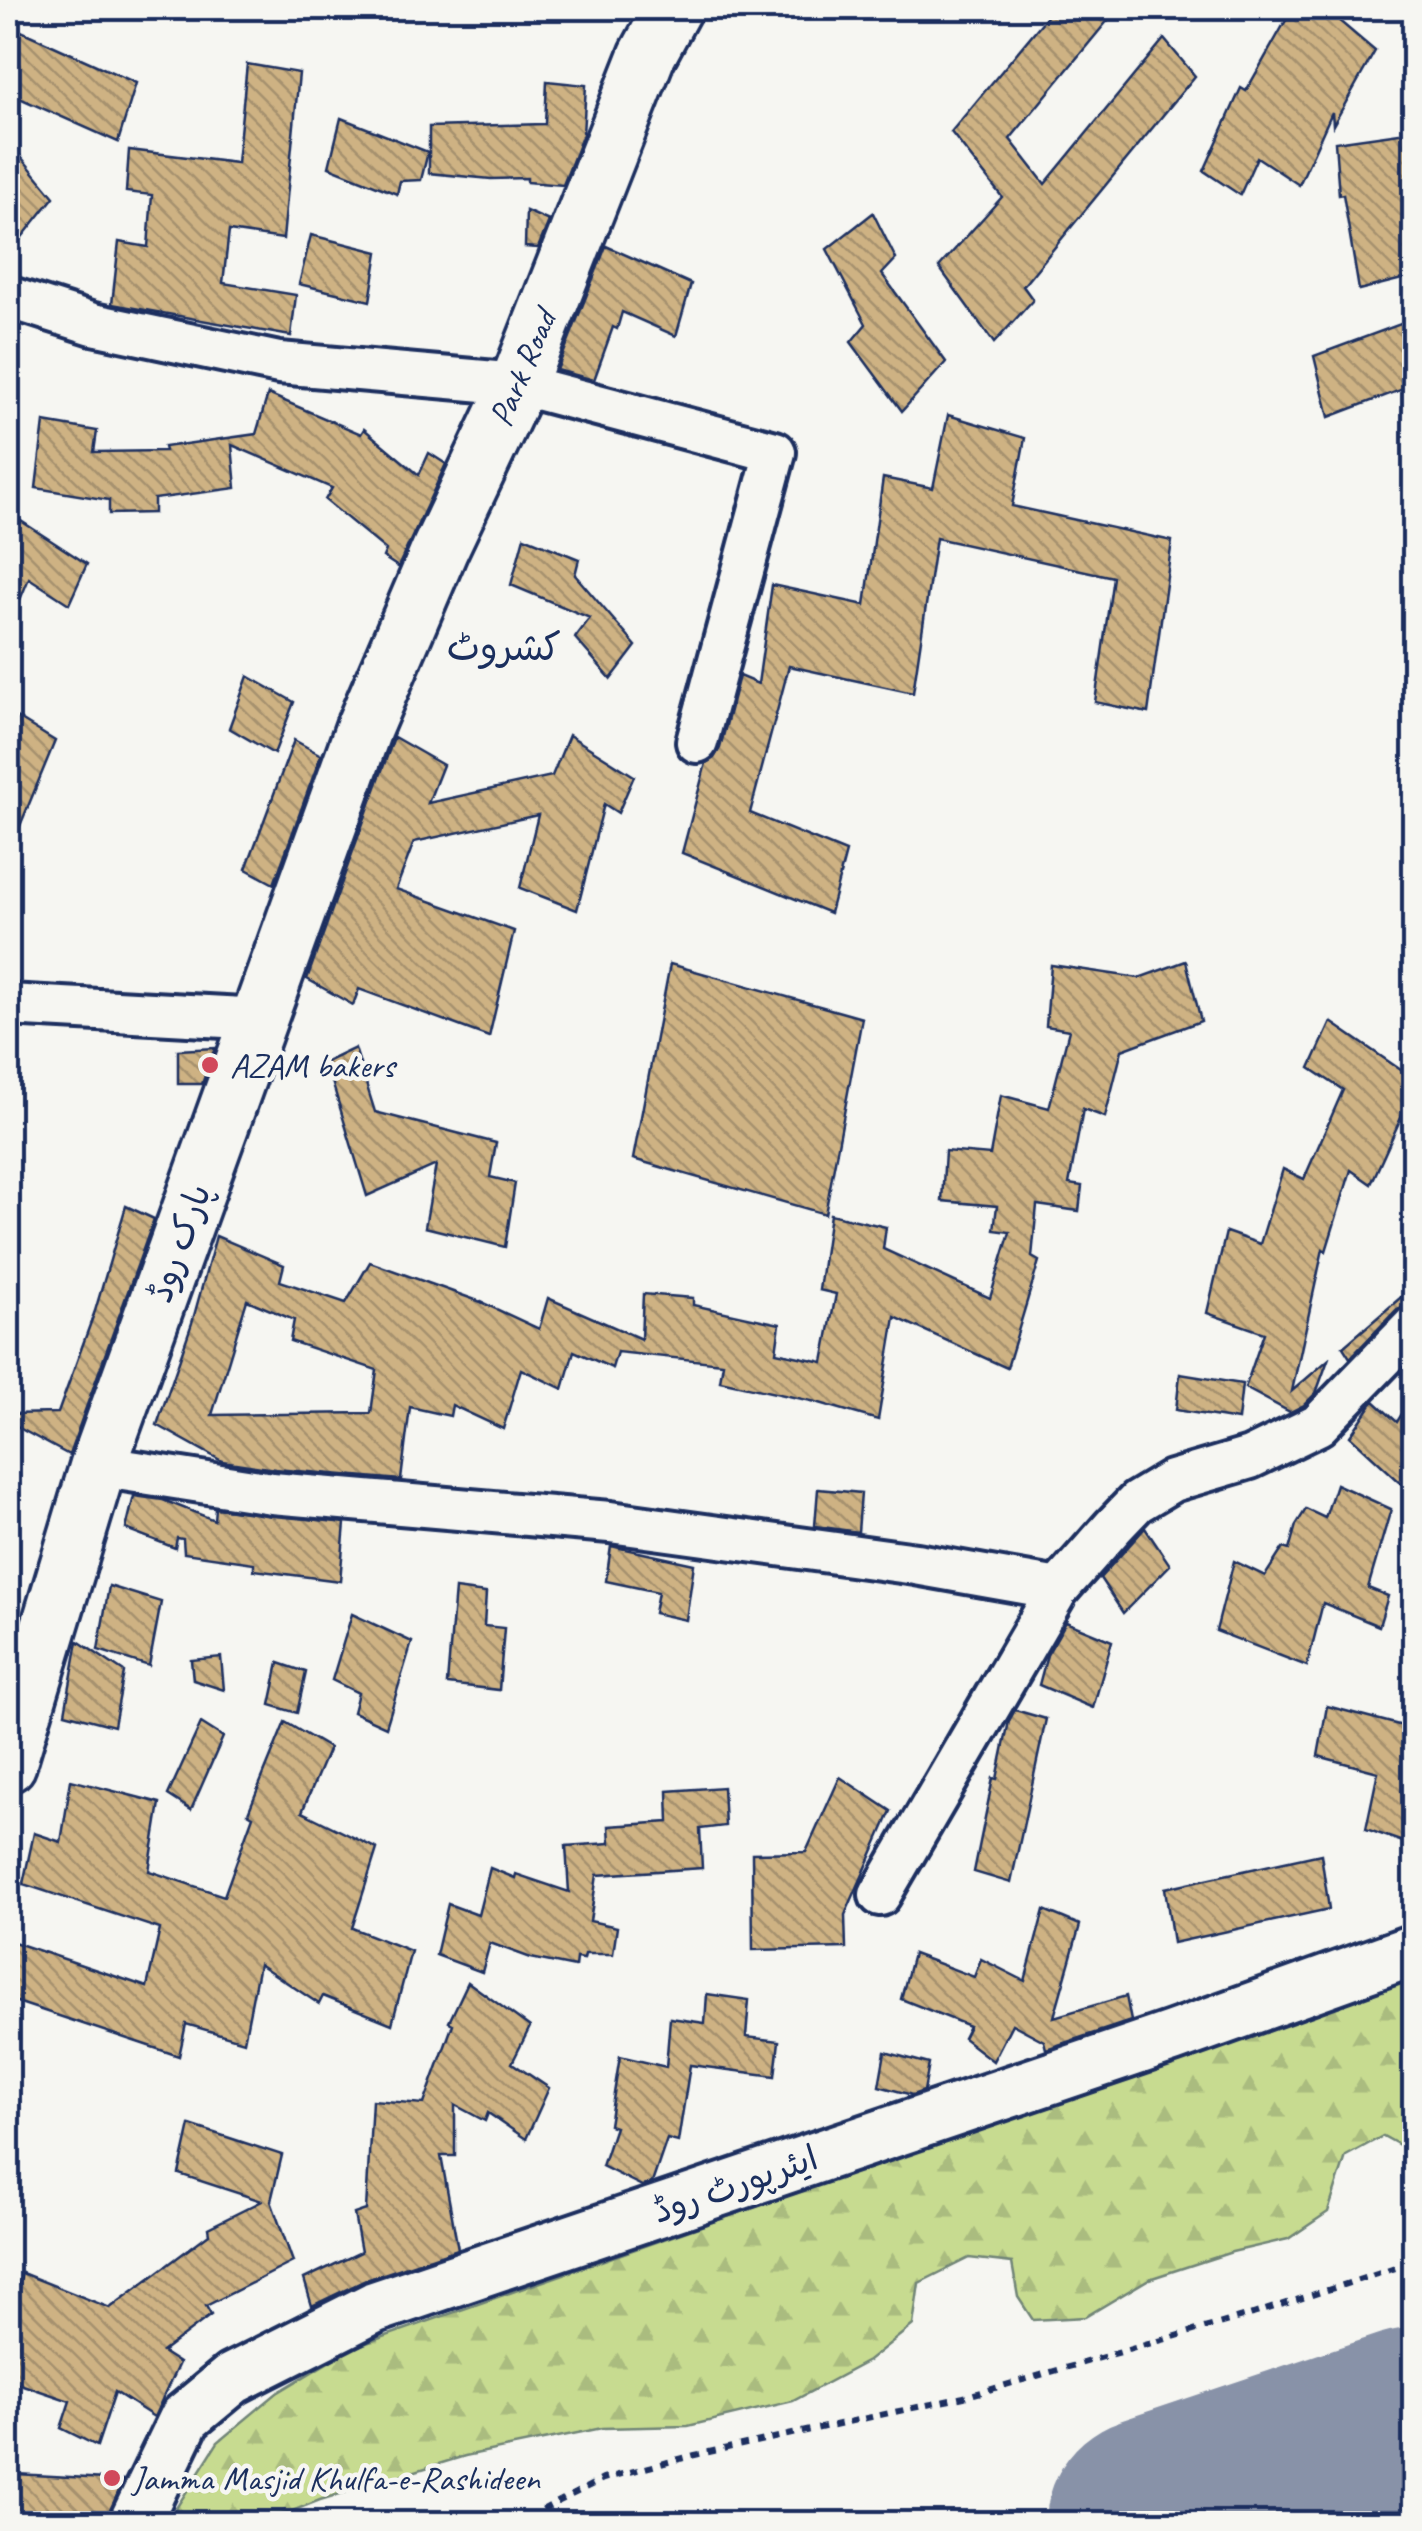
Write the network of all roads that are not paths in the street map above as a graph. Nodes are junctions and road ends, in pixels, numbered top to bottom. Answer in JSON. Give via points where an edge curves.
{"nodes":[{"id":1,"x":673,"y":8,"type":"edge"},
{"id":2,"x":8,"y":296,"type":"edge"},
{"id":3,"x":518,"y":384,"type":"junction"},
{"id":4,"x":364,"y":727,"type":"joint"},
{"id":5,"x":698,"y":742,"type":"dead end"},
{"id":6,"x":8,"y":1006,"type":"edge"},
{"id":7,"x":261,"y":1019,"type":"junction"},
{"id":8,"x":1414,"y":1326,"type":"edge"},
{"id":9,"x":98,"y":1466,"type":"junction"},
{"id":10,"x":1058,"y":1589,"type":"junction"},
{"id":11,"x":8,"y":1764,"type":"edge"},
{"id":12,"x":880,"y":1896,"type":"dead end"},
{"id":13,"x":1414,"y":1950,"type":"edge"},
{"id":14,"x":134,"y":2524,"type":"edge"}],
"edges":[{"from":1,"to":3,"type":"main road","name":"Park Road","via":[[647,56]]},
{"from":2,"to":3,"type":"street","via":[[93,324],[278,363]]},
{"from":3,"to":4,"type":"main road","name":"Park Road"},
{"from":3,"to":5,"type":"street","via":[[775,452]]},
{"from":4,"to":7,"type":"main road","name":"پارک روڈ"},
{"from":6,"to":7,"type":"street"},
{"from":7,"to":9,"type":"main road","name":"پارک روڈ"},
{"from":8,"to":10,"type":"street","via":[[1318,1425],[1137,1502]]},
{"from":9,"to":10,"type":"street","via":[[272,1493],[610,1522]]},
{"from":9,"to":11,"type":"main road","name":"پارک روڈ"},
{"from":10,"to":12,"type":"street"},
{"from":13,"to":14,"type":"street","name":"ایئرپورٹ روڈ","via":[[375,2307],[232,2379],[185,2418]]}]}
